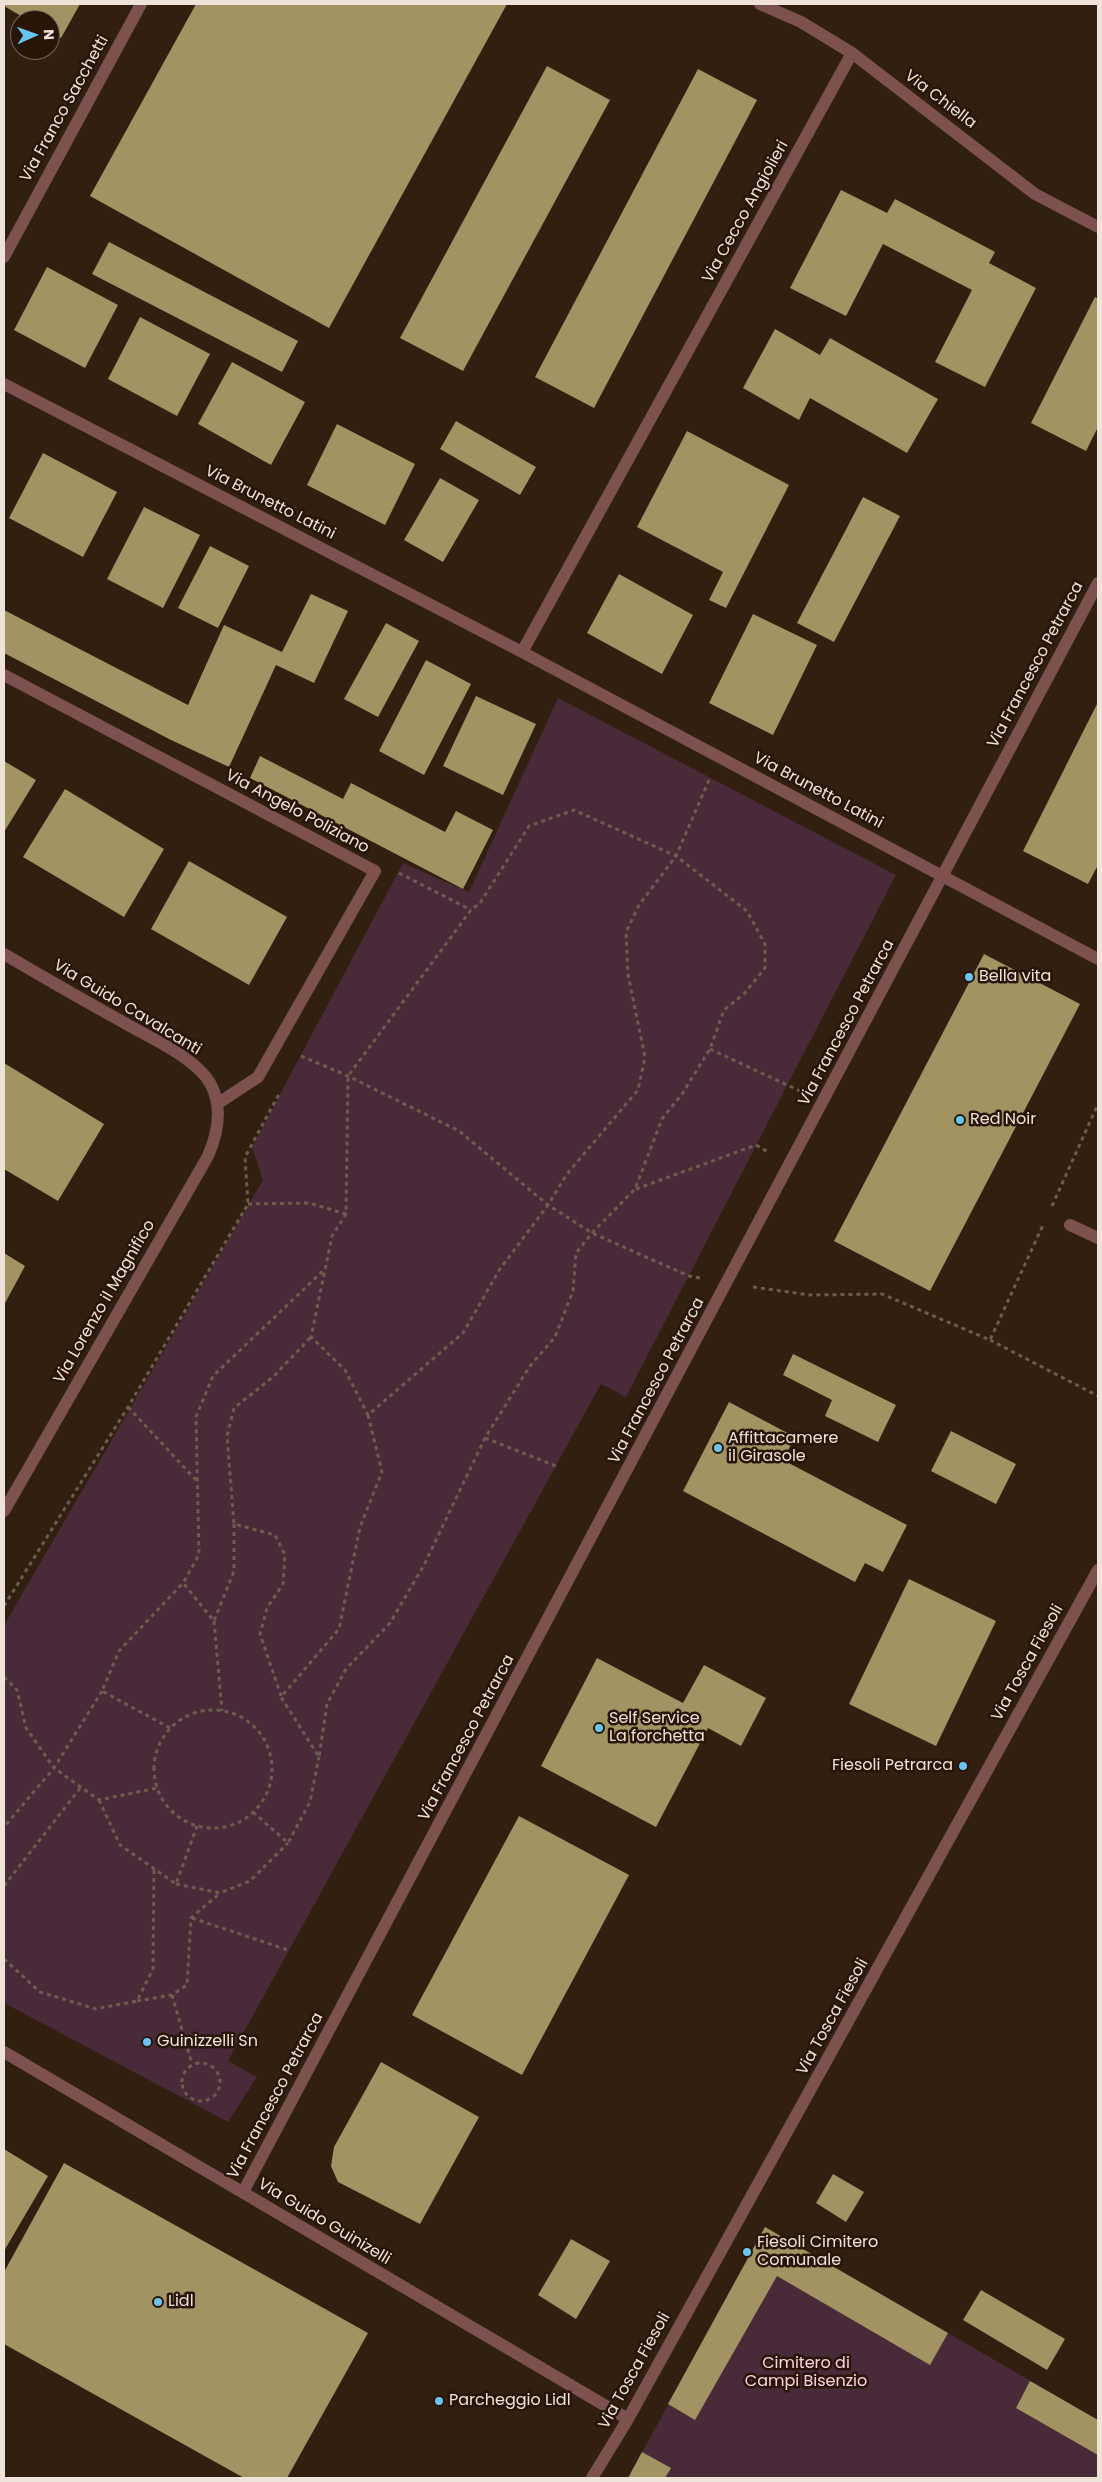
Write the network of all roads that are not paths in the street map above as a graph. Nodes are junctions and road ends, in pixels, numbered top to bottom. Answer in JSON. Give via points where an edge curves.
{"nodes":[{"id":1,"x":141,"y":4,"type":"edge"},
{"id":2,"x":760,"y":4,"type":"edge"},
{"id":3,"x":852,"y":53,"type":"junction"},
{"id":4,"x":1098,"y":227,"type":"edge"},
{"id":5,"x":4,"y":257,"type":"edge"},
{"id":6,"x":4,"y":384,"type":"edge"},
{"id":7,"x":1098,"y":584,"type":"edge"},
{"id":8,"x":522,"y":652,"type":"junction"},
{"id":9,"x":4,"y":675,"type":"edge"},
{"id":10,"x":943,"y":877,"type":"junction"},
{"id":11,"x":4,"y":954,"type":"edge"},
{"id":12,"x":1098,"y":959,"type":"edge"},
{"id":13,"x":217,"y":1104,"type":"junction"},
{"id":14,"x":1070,"y":1225,"type":"dead end"},
{"id":15,"x":1098,"y":1238,"type":"edge"},
{"id":16,"x":4,"y":1511,"type":"edge"},
{"id":17,"x":1098,"y":1570,"type":"edge"},
{"id":18,"x":4,"y":2052,"type":"edge"},
{"id":19,"x":243,"y":2192,"type":"junction"},
{"id":20,"x":628,"y":2419,"type":"junction"},
{"id":21,"x":592,"y":2478,"type":"edge"}],
"edges":[{"from":1,"to":5,"type":"street","name":"Via Franco Sacchetti"},
{"from":2,"to":3,"type":"street","name":"Via Chiella","via":[[802,22]]},
{"from":3,"to":4,"type":"street","name":"Via Chiella","via":[[1035,194]]},
{"from":3,"to":8,"type":"street","name":"Via Cecco Angiolieri"},
{"from":6,"to":8,"type":"street","name":"Via Brunetto Latini"},
{"from":7,"to":10,"type":"street","name":"Via Francesco Petrarca"},
{"from":8,"to":10,"type":"street","name":"Via Brunetto Latini"},
{"from":9,"to":13,"type":"street","name":"Via Angelo Poliziano","via":[[375,872],[258,1077]]},
{"from":10,"to":12,"type":"street","name":"Via Brunetto Latini"},
{"from":10,"to":19,"type":"street","name":"Via Francesco Petrarca"},
{"from":11,"to":13,"type":"street","name":"Via Guido Cavalcanti","via":[[199,1069],[209,1081]]},
{"from":13,"to":16,"type":"street","name":"Via Lorenzo il Magnifico","via":[[216,1129],[208,1156]]},
{"from":14,"to":15,"type":"street"},
{"from":17,"to":20,"type":"street","name":"Via Tosca Fiesoli"},
{"from":18,"to":19,"type":"street","name":"Via Guido Guinizelli"},
{"from":19,"to":20,"type":"street","name":"Via Guido Guinizelli"},
{"from":20,"to":21,"type":"street","name":"Via Tosca Fiesoli"}]}
